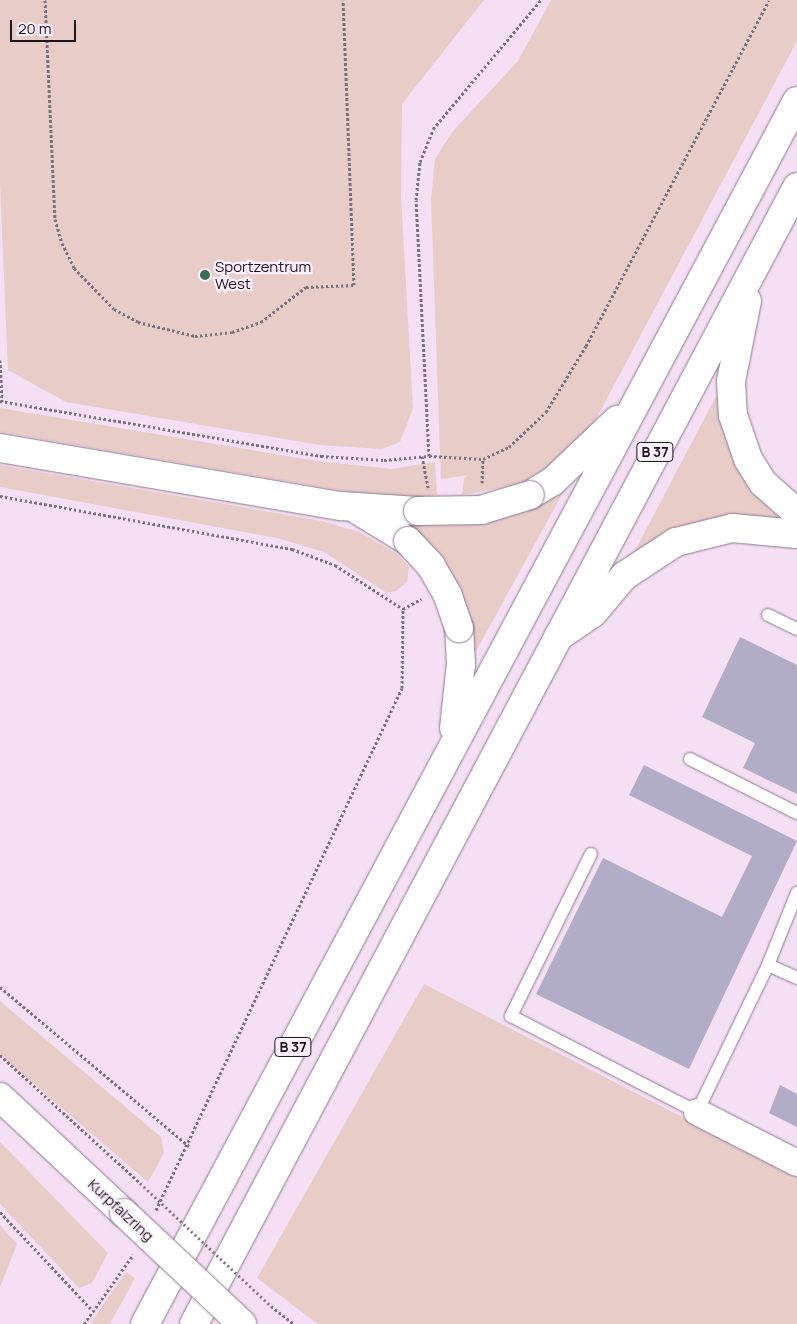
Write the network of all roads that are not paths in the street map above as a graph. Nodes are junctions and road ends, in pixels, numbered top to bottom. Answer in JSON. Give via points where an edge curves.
{"nodes":[{"id":1,"x":797,"y":101,"type":"edge"},
{"id":2,"x":797,"y":187,"type":"edge"},
{"id":3,"x":756,"y":264,"type":"junction"},
{"id":4,"x":640,"y":395,"type":"junction"},
{"id":5,"x":0,"y":448,"type":"edge"},
{"id":6,"x":341,"y":506,"type":"junction"},
{"id":7,"x":797,"y":513,"type":"edge"},
{"id":8,"x":797,"y":534,"type":"edge"},
{"id":9,"x":768,"y":615,"type":"dead end"},
{"id":10,"x":797,"y":629,"type":"edge"},
{"id":11,"x":554,"y":639,"type":"junction"},
{"id":12,"x":690,"y":759,"type":"dead end"},
{"id":13,"x":440,"y":769,"type":"junction"},
{"id":14,"x":797,"y":813,"type":"edge"},
{"id":15,"x":591,"y":854,"type":"dead end"},
{"id":16,"x":797,"y":893,"type":"edge"},
{"id":17,"x":768,"y":965,"type":"junction"},
{"id":18,"x":797,"y":978,"type":"edge"},
{"id":19,"x":0,"y":1097,"type":"edge"},
{"id":20,"x":697,"y":1112,"type":"junction"},
{"id":21,"x":797,"y":1163,"type":"edge"},
{"id":22,"x":145,"y":1324,"type":"edge"},
{"id":23,"x":194,"y":1324,"type":"edge"},
{"id":24,"x":242,"y":1324,"type":"edge"}],
"edges":[{"from":1,"to":4,"type":"main road","number":"B 37"},
{"from":2,"to":3,"type":"main road","number":"B 37"},
{"from":3,"to":7,"type":"main road","number":"B 37","via":[[735,351],[731,381],[733,415],[748,459],[763,483]]},
{"from":3,"to":11,"type":"main road","number":"B 37"},
{"from":4,"to":6,"type":"main road","bridge":true,"via":[[566,470],[530,495],[481,510],[425,502]]},
{"from":4,"to":13,"type":"main road","number":"B 37"},
{"from":5,"to":6,"type":"main road"},
{"from":6,"to":13,"type":"main road","bridge":true,"via":[[368,514],[408,541],[430,566],[448,596],[459,628],[459,700],[453,736]]},
{"from":8,"to":11,"type":"main road","via":[[732,528],[676,542],[624,576],[593,613]]},
{"from":9,"to":10,"type":"lane"},
{"from":11,"to":23,"type":"main road","number":"B 37"},
{"from":12,"to":14,"type":"lane"},
{"from":13,"to":22,"type":"main road","number":"B 37"},
{"from":15,"to":20,"type":"lane","via":[[511,1016]]},
{"from":16,"to":17,"type":"lane"},
{"from":17,"to":18,"type":"lane"},
{"from":17,"to":20,"type":"lane"},
{"from":19,"to":24,"type":"main road","name":"Kurpfalzring","bridge":true},
{"from":20,"to":21,"type":"street"}]}
